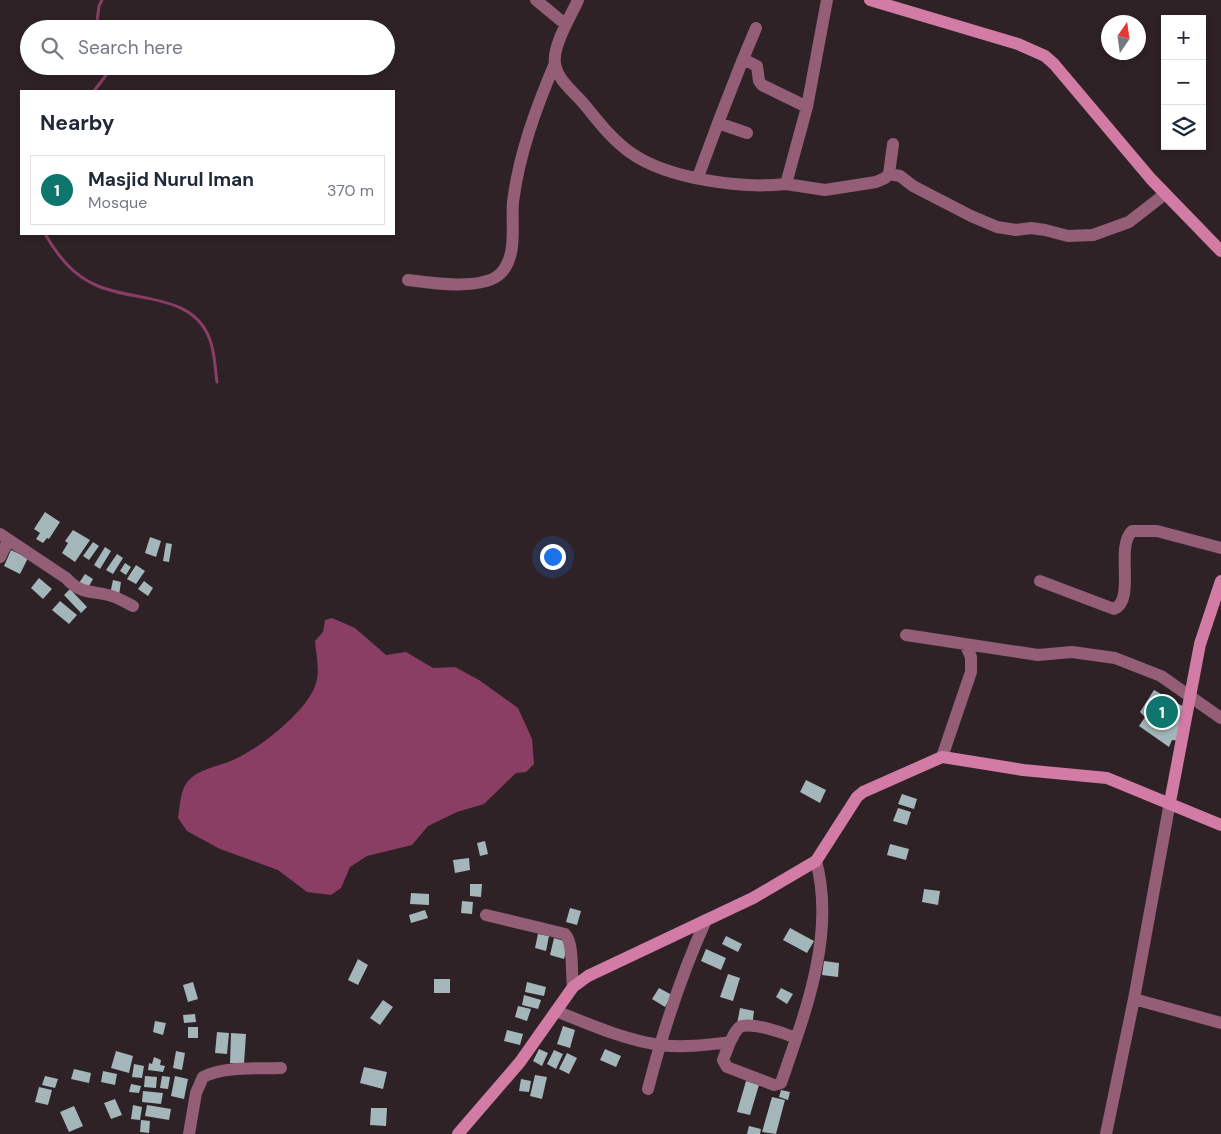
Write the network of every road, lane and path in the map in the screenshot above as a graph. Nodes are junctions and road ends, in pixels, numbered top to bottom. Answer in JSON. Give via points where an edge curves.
{"nodes":[{"id":1,"x":536,"y":0,"type":"edge"},
{"id":2,"x":578,"y":0,"type":"edge"},
{"id":3,"x":827,"y":0,"type":"edge"},
{"id":4,"x":870,"y":0,"type":"edge"},
{"id":5,"x":565,"y":24,"type":"junction"},
{"id":6,"x":756,"y":28,"type":"dead end"},
{"id":7,"x":743,"y":59,"type":"junction"},
{"id":8,"x":555,"y":63,"type":"junction"},
{"id":9,"x":807,"y":107,"type":"junction"},
{"id":10,"x":718,"y":123,"type":"junction"},
{"id":11,"x":747,"y":133,"type":"dead end"},
{"id":12,"x":893,"y":144,"type":"dead end"},
{"id":13,"x":889,"y":174,"type":"junction"},
{"id":14,"x":698,"y":177,"type":"junction"},
{"id":15,"x":786,"y":184,"type":"junction"},
{"id":16,"x":1165,"y":194,"type":"junction"},
{"id":17,"x":1221,"y":251,"type":"edge"},
{"id":18,"x":408,"y":280,"type":"dead end"},
{"id":19,"x":4,"y":538,"type":"edge"},
{"id":20,"x":1221,"y":548,"type":"edge"},
{"id":21,"x":0,"y":557,"type":"edge"},
{"id":22,"x":1040,"y":581,"type":"dead end"},
{"id":23,"x":1221,"y":581,"type":"edge"},
{"id":24,"x":134,"y":606,"type":"dead end"},
{"id":25,"x":906,"y":635,"type":"dead end"},
{"id":26,"x":966,"y":646,"type":"junction"},
{"id":27,"x":1189,"y":694,"type":"junction"},
{"id":28,"x":1221,"y":718,"type":"edge"},
{"id":29,"x":942,"y":757,"type":"junction"},
{"id":30,"x":1170,"y":802,"type":"junction"},
{"id":31,"x":1221,"y":825,"type":"edge"},
{"id":32,"x":816,"y":861,"type":"junction"},
{"id":33,"x":486,"y":915,"type":"dead end"},
{"id":34,"x":706,"y":920,"type":"junction"},
{"id":35,"x":574,"y":987,"type":"junction"},
{"id":36,"x":1134,"y":999,"type":"junction"},
{"id":37,"x":556,"y":1011,"type":"junction"},
{"id":38,"x":1221,"y":1023,"type":"edge"},
{"id":39,"x":796,"y":1038,"type":"junction"},
{"id":40,"x":730,"y":1042,"type":"junction"},
{"id":41,"x":659,"y":1045,"type":"junction"},
{"id":42,"x":280,"y":1068,"type":"dead end"},
{"id":43,"x":648,"y":1090,"type":"dead end"},
{"id":44,"x":189,"y":1134,"type":"edge"},
{"id":45,"x":458,"y":1134,"type":"edge"},
{"id":46,"x":1106,"y":1134,"type":"edge"}],
"edges":[{"from":1,"to":5,"type":"street"},
{"from":2,"to":5,"type":"street"},
{"from":3,"to":9,"type":"street"},
{"from":4,"to":16,"type":"street","via":[[993,36],[1045,56]]},
{"from":5,"to":8,"type":"street"},
{"from":6,"to":7,"type":"street"},
{"from":7,"to":9,"type":"street","via":[[757,66],[762,84]]},
{"from":7,"to":10,"type":"street"},
{"from":8,"to":14,"type":"street","via":[[563,82],[620,145],[653,165]]},
{"from":8,"to":18,"type":"street","via":[[516,175],[511,247],[501,273],[489,280],[468,283]]},
{"from":9,"to":15,"type":"street"},
{"from":10,"to":11,"type":"street"},
{"from":10,"to":14,"type":"street"},
{"from":12,"to":13,"type":"street"},
{"from":13,"to":15,"type":"street","via":[[876,182],[825,190]]},
{"from":13,"to":16,"type":"street","via":[[900,176],[913,186],[997,227],[1031,228],[1068,236],[1093,235],[1129,222]]},
{"from":14,"to":15,"type":"street","via":[[752,186]]},
{"from":16,"to":17,"type":"street"},
{"from":19,"to":21,"type":"street"},
{"from":19,"to":24,"type":"street","via":[[82,591],[118,598]]},
{"from":20,"to":22,"type":"street","via":[[1157,531],[1132,531],[1126,545],[1124,592],[1120,604],[1114,608]]},
{"from":23,"to":27,"type":"street","via":[[1200,644]]},
{"from":25,"to":26,"type":"street"},
{"from":26,"to":27,"type":"street","via":[[1038,655],[1072,652],[1104,655],[1148,669]]},
{"from":26,"to":29,"type":"street","via":[[971,656],[971,672]]},
{"from":27,"to":28,"type":"street"},
{"from":27,"to":30,"type":"street"},
{"from":29,"to":30,"type":"street","via":[[1023,770],[1107,778]]},
{"from":29,"to":32,"type":"street","via":[[857,797]]},
{"from":30,"to":31,"type":"street"},
{"from":30,"to":36,"type":"street"},
{"from":32,"to":34,"type":"street","via":[[778,885]]},
{"from":32,"to":39,"type":"street","via":[[824,905],[816,961]]},
{"from":33,"to":35,"type":"street","via":[[565,934],[571,946]]},
{"from":34,"to":35,"type":"street","via":[[608,964]]},
{"from":34,"to":41,"type":"street","via":[[670,1008]]},
{"from":35,"to":37,"type":"street"},
{"from":36,"to":38,"type":"street"},
{"from":36,"to":46,"type":"street"},
{"from":37,"to":41,"type":"street"},
{"from":37,"to":45,"type":"street","via":[[520,1062]]},
{"from":39,"to":40,"type":"street","via":[[782,1032],[744,1026],[737,1029]]},
{"from":39,"to":40,"type":"street","via":[[781,1083],[774,1085],[731,1070],[724,1064]]},
{"from":40,"to":41,"type":"street","via":[[698,1047]]},
{"from":41,"to":43,"type":"street"},
{"from":42,"to":44,"type":"street","via":[[218,1072],[203,1077],[196,1093]]}]}
